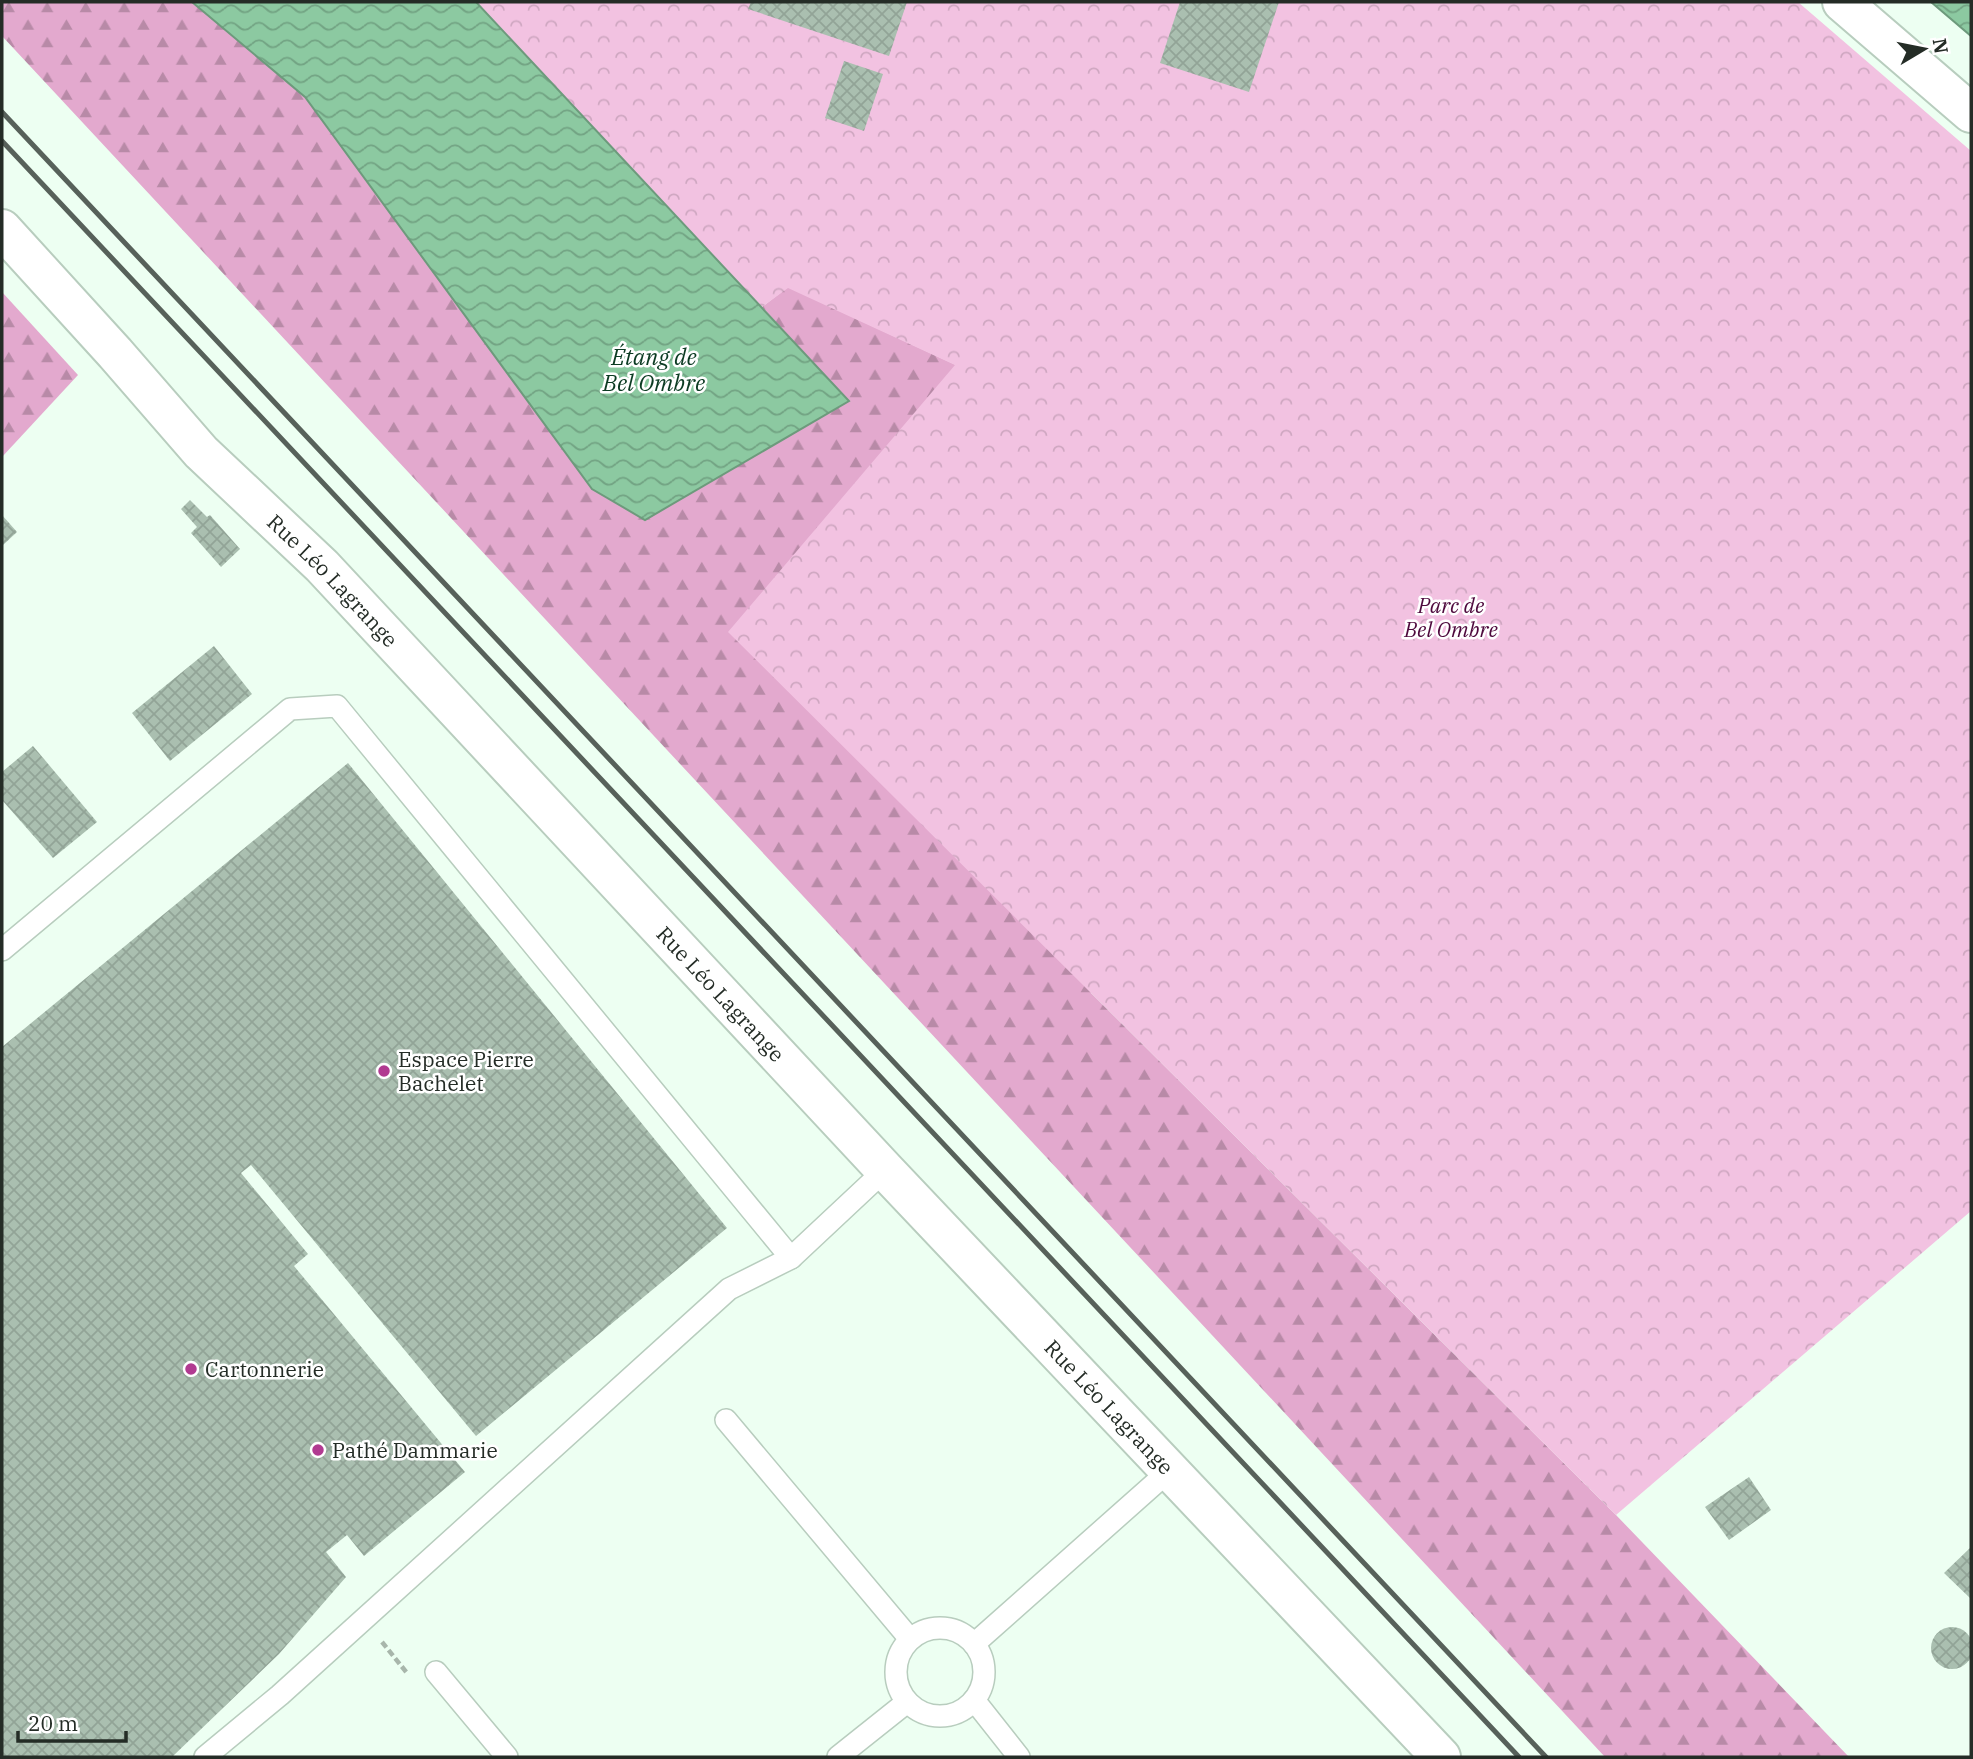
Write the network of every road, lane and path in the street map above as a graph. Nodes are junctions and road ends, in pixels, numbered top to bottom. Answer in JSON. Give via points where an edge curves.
{"nodes":[{"id":1,"x":1842,"y":2,"type":"edge"},
{"id":2,"x":1971,"y":114,"type":"edge"},
{"id":3,"x":2,"y":229,"type":"edge"},
{"id":4,"x":2,"y":950,"type":"edge"},
{"id":5,"x":885,"y":1170,"type":"junction"},
{"id":6,"x":791,"y":1258,"type":"junction"},
{"id":7,"x":726,"y":1420,"type":"dead end"},
{"id":8,"x":1170,"y":1470,"type":"junction"},
{"id":9,"x":910,"y":1639,"type":"junction"},
{"id":10,"x":974,"y":1644,"type":"junction"},
{"id":11,"x":436,"y":1672,"type":"dead end"},
{"id":12,"x":974,"y":1700,"type":"junction"},
{"id":13,"x":907,"y":1702,"type":"junction"},
{"id":14,"x":205,"y":1757,"type":"edge"},
{"id":15,"x":507,"y":1757,"type":"edge"},
{"id":16,"x":838,"y":1757,"type":"edge"},
{"id":17,"x":1019,"y":1757,"type":"edge"},
{"id":18,"x":1441,"y":1757,"type":"edge"}],
"edges":[{"from":1,"to":2,"type":"street"},
{"from":3,"to":5,"type":"street","name":"Rue Léo Lagrange","via":[[201,452],[322,566]]},
{"from":4,"to":6,"type":"lane","via":[[290,709],[337,706]]},
{"from":5,"to":6,"type":"lane"},
{"from":5,"to":8,"type":"street","name":"Rue Léo Lagrange"},
{"from":6,"to":14,"type":"lane","via":[[729,1289],[280,1695]]},
{"from":7,"to":9,"type":"lane"},
{"from":8,"to":10,"type":"lane"},
{"from":8,"to":18,"type":"street","name":"Rue Léo Lagrange"},
{"from":9,"to":10,"type":"lane","via":[[936,1628],[963,1634]]},
{"from":9,"to":13,"type":"lane","via":[[896,1663],[899,1691]]},
{"from":10,"to":12,"type":"lane","via":[[984,1672]]},
{"from":11,"to":15,"type":"lane"},
{"from":12,"to":13,"type":"lane","via":[[949,1716],[926,1714]]},
{"from":12,"to":17,"type":"lane"},
{"from":13,"to":16,"type":"lane"}]}
